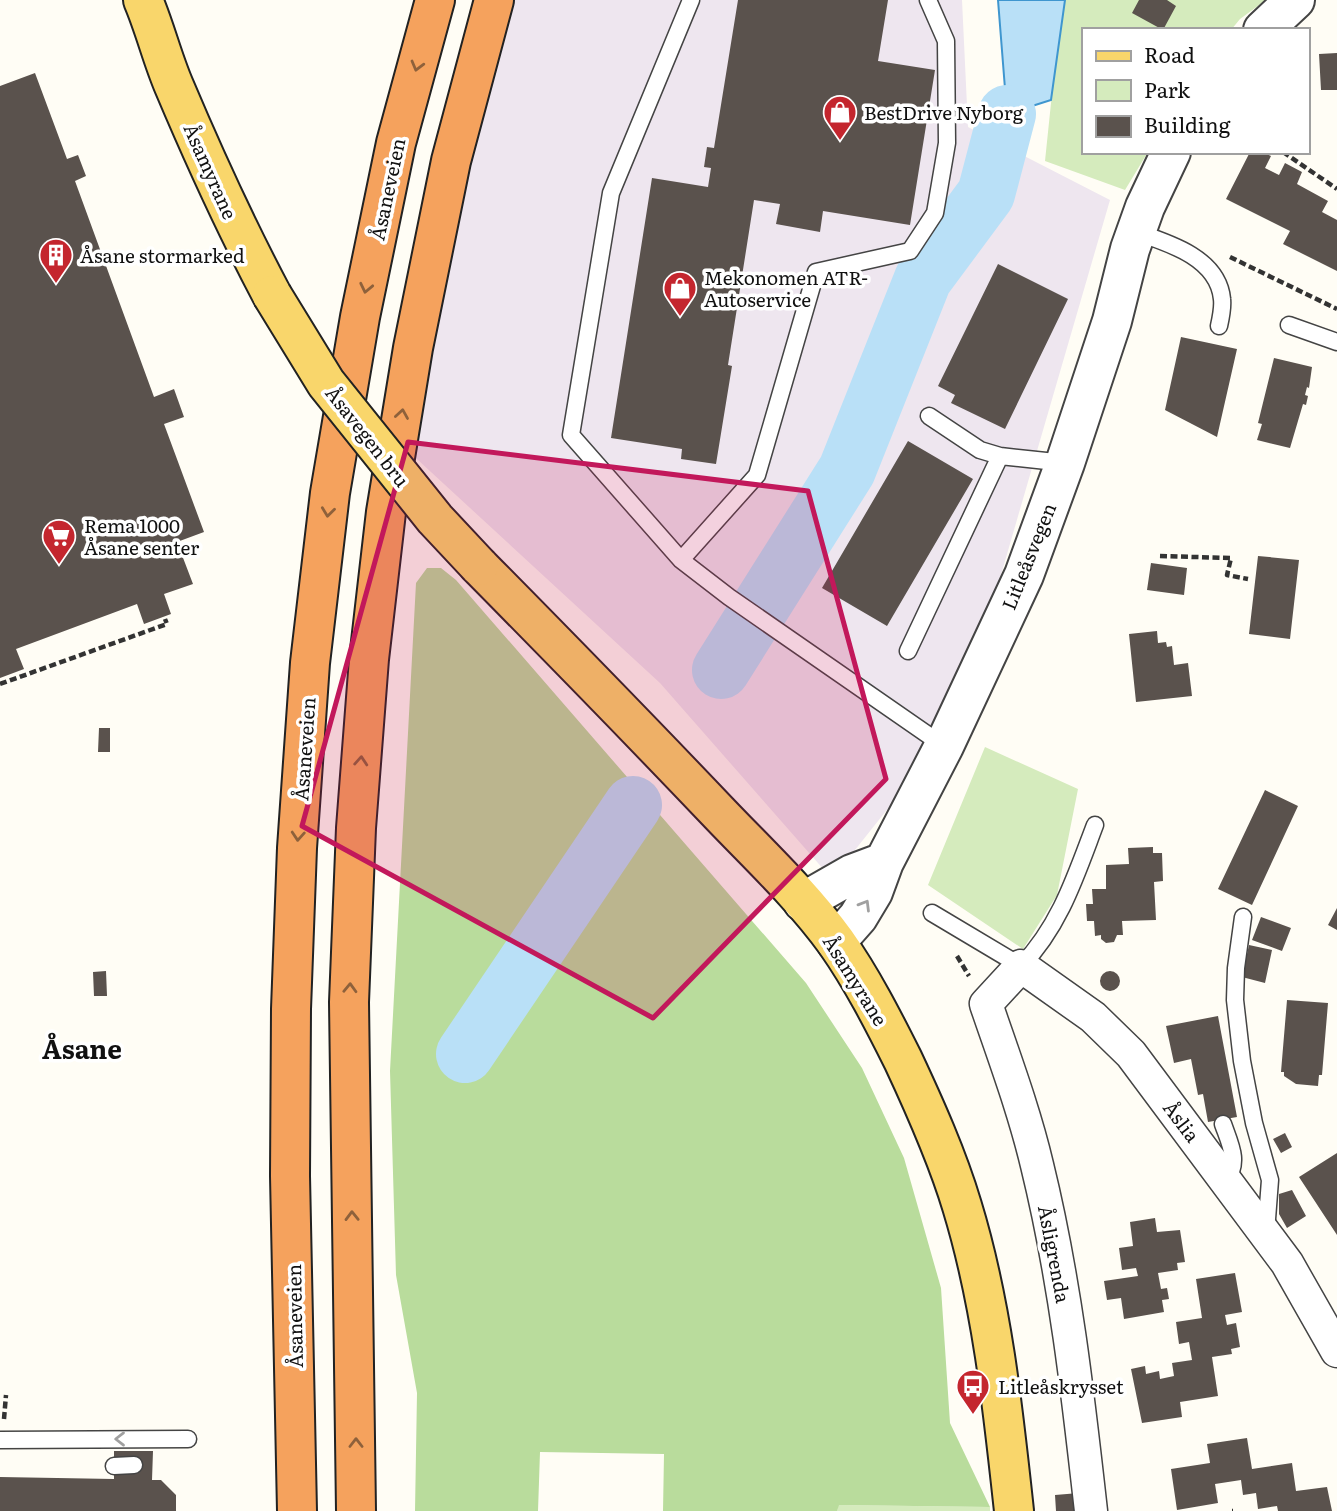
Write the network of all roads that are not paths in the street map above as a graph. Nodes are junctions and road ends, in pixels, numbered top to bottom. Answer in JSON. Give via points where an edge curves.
{"nodes":[{"id":1,"x":118,"y":0,"type":"edge"},
{"id":2,"x":143,"y":0,"type":"edge"},
{"id":3,"x":435,"y":0,"type":"edge"},
{"id":4,"x":494,"y":0,"type":"edge"},
{"id":5,"x":691,"y":0,"type":"edge"},
{"id":6,"x":928,"y":0,"type":"edge"},
{"id":7,"x":1295,"y":0,"type":"edge"},
{"id":8,"x":1265,"y":28,"type":"edge"},
{"id":9,"x":172,"y":83,"type":"junction"},
{"id":10,"x":1170,"y":154,"type":"edge"},
{"id":11,"x":1136,"y":232,"type":"junction"},
{"id":12,"x":272,"y":295,"type":"joint"},
{"id":13,"x":1289,"y":325,"type":"dead end"},
{"id":14,"x":1219,"y":326,"type":"dead end"},
{"id":15,"x":1337,"y":342,"type":"edge"},
{"id":16,"x":929,"y":416,"type":"dead end"},
{"id":17,"x":1000,"y":456,"type":"junction"},
{"id":18,"x":1065,"y":463,"type":"junction"},
{"id":19,"x":681,"y":560,"type":"junction"},
{"id":20,"x":480,"y":566,"type":"joint"},
{"id":21,"x":908,"y":651,"type":"dead end"},
{"id":22,"x":944,"y":746,"type":"junction"},
{"id":23,"x":1095,"y":825,"type":"dead end"},
{"id":24,"x":884,"y":862,"type":"junction"},
{"id":25,"x":803,"y":902,"type":"junction"},
{"id":26,"x":932,"y":913,"type":"dead end"},
{"id":27,"x":1244,"y":917,"type":"dead end"},
{"id":28,"x":836,"y":942,"type":"junction"},
{"id":29,"x":1021,"y":966,"type":"junction"},
{"id":30,"x":1223,"y":1124,"type":"dead end"},
{"id":31,"x":1226,"y":1180,"type":"junction"},
{"id":32,"x":1265,"y":1233,"type":"junction"},
{"id":33,"x":1337,"y":1351,"type":"edge"},
{"id":34,"x":2,"y":1432,"type":"edge"},
{"id":35,"x":188,"y":1439,"type":"dead end"},
{"id":36,"x":134,"y":1465,"type":"dead end"},
{"id":37,"x":114,"y":1466,"type":"dead end"},
{"id":38,"x":297,"y":1511,"type":"edge"},
{"id":39,"x":356,"y":1511,"type":"edge"},
{"id":40,"x":1014,"y":1511,"type":"edge"},
{"id":41,"x":1091,"y":1511,"type":"edge"}],
"edges":[{"from":1,"to":9,"type":"main road","name":"Åsamyrane"},
{"from":2,"to":9,"type":"main road","name":"Åsamyrane"},
{"from":3,"to":38,"type":"highway","name":"Åsaneveien","one_way":true,"via":[[396,143],[360,317],[330,493],[310,663],[291,1009]]},
{"from":39,"to":4,"type":"highway","one_way":true,"via":[[349,1002],[369,659],[386,512],[413,348],[451,161]]},
{"from":5,"to":19,"type":"lane","via":[[611,193],[571,435]]},
{"from":6,"to":19,"type":"lane","via":[[946,41],[947,143],[935,213],[910,251],[817,272],[757,475]]},
{"from":7,"to":8,"type":"street"},
{"from":9,"to":12,"type":"main road","name":"Åsamyrane"},
{"from":10,"to":11,"type":"street","name":"Litleåsvegen"},
{"from":11,"to":14,"type":"lane","via":[[1186,252],[1212,273],[1223,301]]},
{"from":11,"to":18,"type":"street","name":"Litleåsvegen"},
{"from":12,"to":20,"type":"main road","name":"Åsavegen bru","bridge":true,"via":[[326,383],[435,519]]},
{"from":13,"to":15,"type":"lane"},
{"from":16,"to":17,"type":"lane","via":[[970,444]]},
{"from":17,"to":18,"type":"lane"},
{"from":17,"to":21,"type":"lane"},
{"from":18,"to":22,"type":"street","name":"Litleåsvegen","via":[[1024,575]]},
{"from":19,"to":22,"type":"lane"},
{"from":20,"to":25,"type":"main road","name":"Åsamyrane"},
{"from":22,"to":24,"type":"street","name":"Litleåsvegen"},
{"from":23,"to":29,"type":"lane","via":[[1066,901],[1039,948]]},
{"from":24,"to":25,"type":"street"},
{"from":28,"to":24,"type":"street","name":"Litleåsvegen","one_way":true,"via":[[858,918]]},
{"from":25,"to":28,"type":"main road","name":"Åsamyrane"},
{"from":26,"to":29,"type":"lane"},
{"from":27,"to":32,"type":"lane","via":[[1234,1000],[1254,1123],[1270,1180]]},
{"from":28,"to":40,"type":"main road","name":"Åsamyrane","via":[[914,1083],[962,1206],[989,1324]]},
{"from":29,"to":31,"type":"street","name":"Åslia","via":[[1093,1017],[1131,1054]]},
{"from":29,"to":41,"type":"street","name":"Åsligrenda","via":[[986,1004],[1037,1166],[1075,1361]]},
{"from":30,"to":31,"type":"lane","via":[[1234,1157]]},
{"from":31,"to":32,"type":"street","name":"Åslia"},
{"from":32,"to":33,"type":"street","name":"Åslia"},
{"from":35,"to":34,"type":"lane","one_way":true},
{"from":36,"to":37,"type":"lane"}]}
